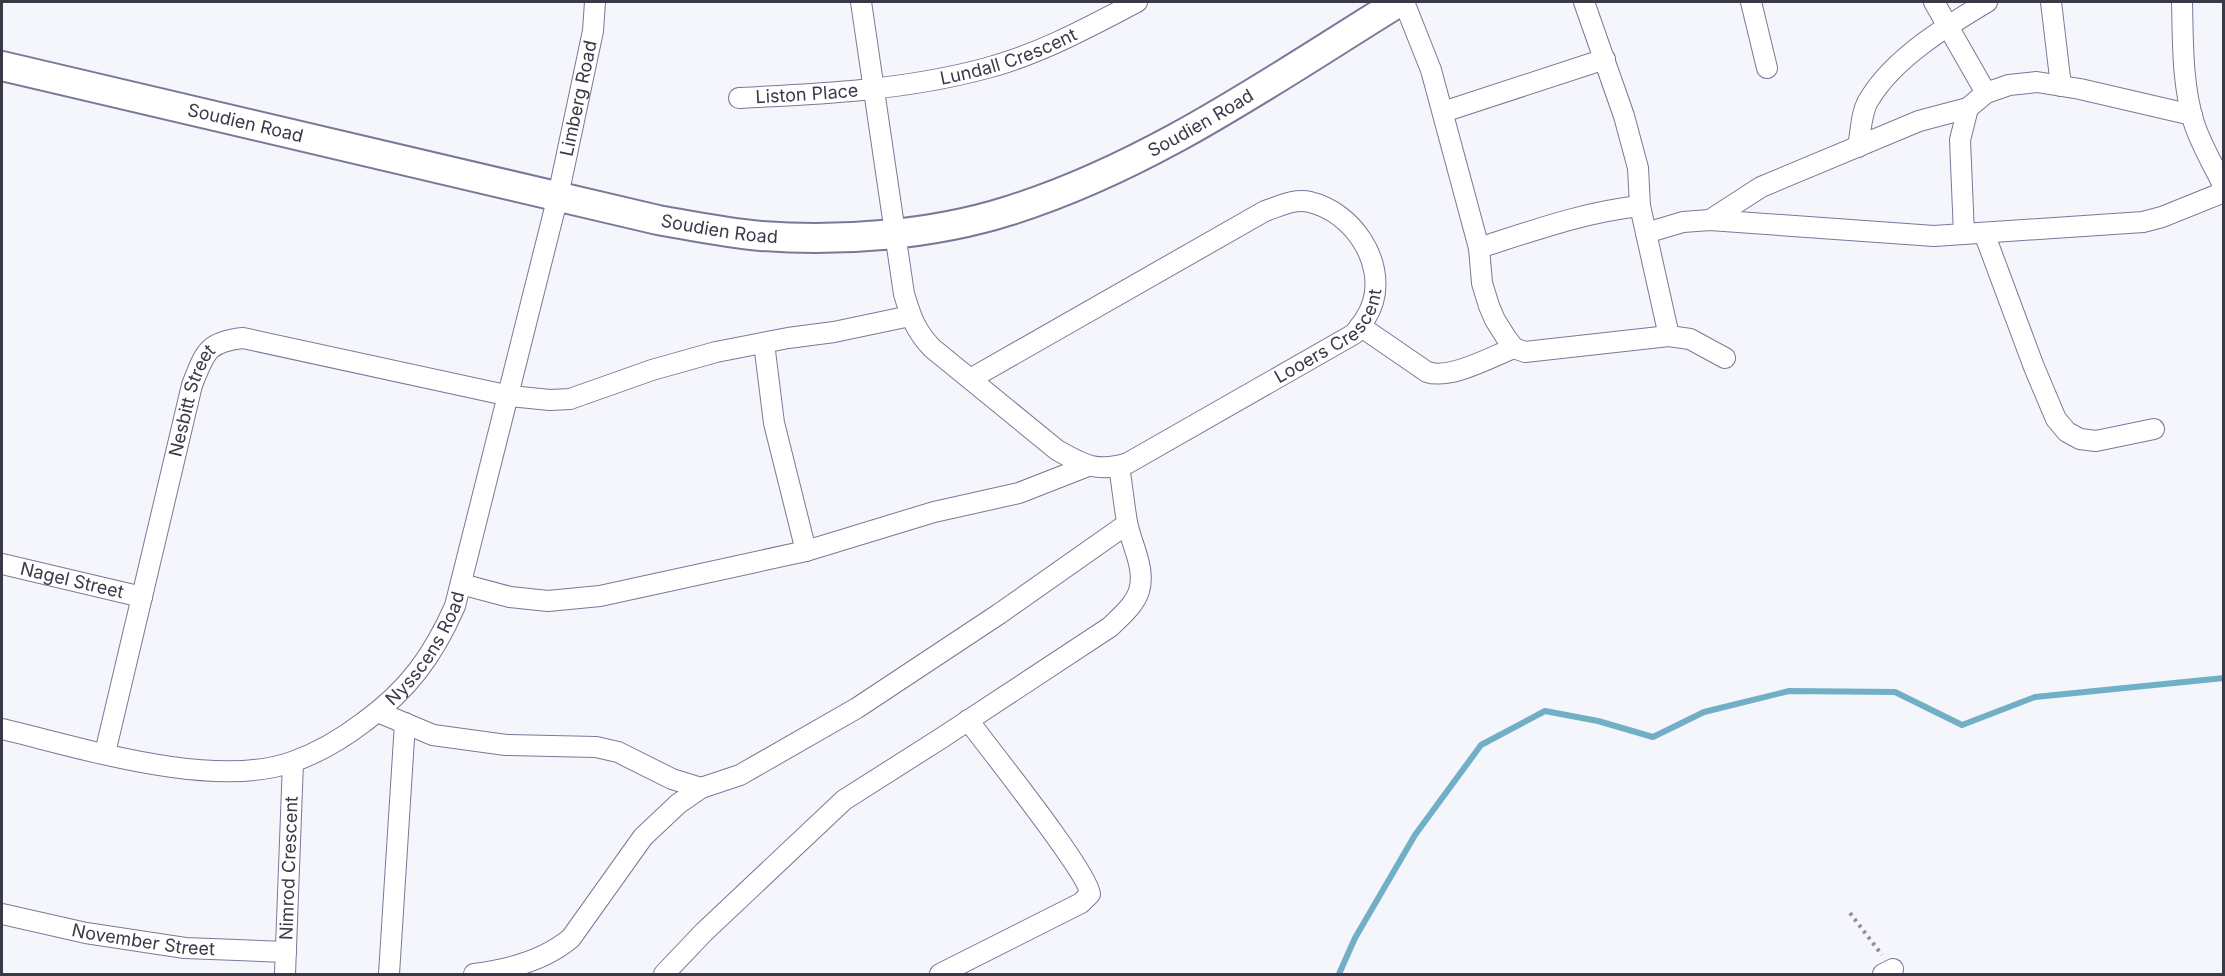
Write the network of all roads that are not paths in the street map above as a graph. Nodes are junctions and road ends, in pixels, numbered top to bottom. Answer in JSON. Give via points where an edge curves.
{"nodes":[{"id":1,"x":596,"y":2,"type":"edge"},
{"id":2,"x":861,"y":2,"type":"edge"},
{"id":3,"x":1137,"y":2,"type":"edge"},
{"id":4,"x":1399,"y":2,"type":"edge"},
{"id":5,"x":1404,"y":2,"type":"edge"},
{"id":6,"x":1584,"y":2,"type":"edge"},
{"id":7,"x":1751,"y":2,"type":"edge"},
{"id":8,"x":1934,"y":2,"type":"edge"},
{"id":9,"x":1987,"y":2,"type":"edge"},
{"id":10,"x":2050,"y":2,"type":"edge"},
{"id":11,"x":2182,"y":2,"type":"edge"},
{"id":12,"x":1948,"y":25,"type":"junction"},
{"id":13,"x":1605,"y":59,"type":"junction"},
{"id":14,"x":2,"y":66,"type":"edge"},
{"id":15,"x":1767,"y":68,"type":"dead end"},
{"id":16,"x":2061,"y":86,"type":"junction"},
{"id":17,"x":874,"y":89,"type":"junction"},
{"id":18,"x":1986,"y":93,"type":"junction"},
{"id":19,"x":739,"y":98,"type":"dead end"},
{"id":20,"x":1968,"y":108,"type":"junction"},
{"id":21,"x":1443,"y":112,"type":"junction"},
{"id":22,"x":2192,"y":115,"type":"junction"},
{"id":23,"x":1858,"y":147,"type":"junction"},
{"id":24,"x":2223,"y":187,"type":"edge"},
{"id":25,"x":2223,"y":192,"type":"edge"},
{"id":26,"x":558,"y":196,"type":"junction"},
{"id":27,"x":1640,"y":206,"type":"junction"},
{"id":28,"x":1710,"y":220,"type":"junction"},
{"id":29,"x":896,"y":233,"type":"junction"},
{"id":30,"x":1646,"y":233,"type":"junction"},
{"id":31,"x":1974,"y":233,"type":"junction"},
{"id":32,"x":1479,"y":248,"type":"junction"},
{"id":33,"x":910,"y":316,"type":"junction"},
{"id":34,"x":1360,"y":326,"type":"junction"},
{"id":35,"x":1669,"y":336,"type":"junction"},
{"id":36,"x":764,"y":343,"type":"junction"},
{"id":37,"x":1514,"y":348,"type":"junction"},
{"id":38,"x":1725,"y":358,"type":"dead end"},
{"id":39,"x":972,"y":378,"type":"junction"},
{"id":40,"x":510,"y":396,"type":"junction"},
{"id":41,"x":2154,"y":429,"type":"dead end"},
{"id":42,"x":1088,"y":466,"type":"junction"},
{"id":43,"x":1119,"y":466,"type":"junction"},
{"id":44,"x":1128,"y":524,"type":"junction"},
{"id":45,"x":806,"y":551,"type":"junction"},
{"id":46,"x":2,"y":564,"type":"edge"},
{"id":47,"x":460,"y":584,"type":"junction"},
{"id":48,"x":142,"y":597,"type":"junction"},
{"id":49,"x":378,"y":712,"type":"junction"},
{"id":50,"x":968,"y":720,"type":"junction"},
{"id":51,"x":405,"y":723,"type":"junction"},
{"id":52,"x":2,"y":729,"type":"edge"},
{"id":53,"x":105,"y":753,"type":"junction"},
{"id":54,"x":293,"y":762,"type":"junction"},
{"id":55,"x":701,"y":788,"type":"junction"},
{"id":56,"x":2,"y":914,"type":"edge"},
{"id":57,"x":286,"y":951,"type":"junction"},
{"id":58,"x":389,"y":974,"type":"edge"},
{"id":59,"x":285,"y":975,"type":"edge"},
{"id":60,"x":408,"y":975,"type":"edge"},
{"id":61,"x":474,"y":975,"type":"edge"},
{"id":62,"x":664,"y":975,"type":"edge"},
{"id":63,"x":940,"y":975,"type":"edge"}],
"edges":[{"from":1,"to":26,"type":"street","name":"Limberg Road"},
{"from":2,"to":17,"type":"street"},
{"from":3,"to":17,"type":"street","name":"Lundall Crescent","via":[[1056,43],[989,68]]},
{"from":4,"to":29,"type":"street","name":"Soudien Road","via":[[1152,152],[1095,179],[1006,212]]},
{"from":5,"to":21,"type":"street"},
{"from":6,"to":13,"type":"street"},
{"from":7,"to":15,"type":"street"},
{"from":8,"to":12,"type":"street"},
{"from":9,"to":12,"type":"street"},
{"from":10,"to":16,"type":"street"},
{"from":11,"to":22,"type":"street","via":[[2184,68]]},
{"from":12,"to":18,"type":"street"},
{"from":12,"to":23,"type":"street","via":[[1893,69],[1868,99]]},
{"from":13,"to":21,"type":"street"},
{"from":13,"to":27,"type":"street","via":[[1638,168]]},
{"from":14,"to":26,"type":"street","name":"Soudien Road"},
{"from":16,"to":18,"type":"street","via":[[2037,82]]},
{"from":16,"to":22,"type":"street"},
{"from":17,"to":19,"type":"street","name":"Liston Place"},
{"from":17,"to":29,"type":"street"},
{"from":18,"to":20,"type":"street"},
{"from":20,"to":23,"type":"street","via":[[1919,121]]},
{"from":20,"to":31,"type":"street","via":[[1960,140]]},
{"from":21,"to":32,"type":"street"},
{"from":22,"to":24,"type":"street"},
{"from":23,"to":28,"type":"street","via":[[1761,187]]},
{"from":25,"to":31,"type":"street","via":[[2144,222]]},
{"from":26,"to":29,"type":"street","name":"Soudien Road","via":[[708,230],[761,236],[830,238]]},
{"from":26,"to":40,"type":"street","name":"Nysscens Road"},
{"from":27,"to":30,"type":"street"},
{"from":27,"to":32,"type":"street","via":[[1577,216]]},
{"from":28,"to":30,"type":"street","via":[[1683,222]]},
{"from":28,"to":31,"type":"street","via":[[1934,236]]},
{"from":29,"to":33,"type":"street","name":"Looers Crescent"},
{"from":30,"to":35,"type":"street"},
{"from":31,"to":41,"type":"street","via":[[2056,419],[2067,432],[2096,441]]},
{"from":32,"to":37,"type":"street","via":[[1489,306]]},
{"from":33,"to":36,"type":"street","name":"Nesbitt Street"},
{"from":33,"to":39,"type":"street","name":"Looers Crescent","via":[[918,333],[932,348]]},
{"from":34,"to":37,"type":"street","via":[[1436,375]]},
{"from":34,"to":39,"type":"street","name":"Looers Crescent","via":[[1373,303],[1377,282],[1365,242],[1332,210],[1309,202],[1292,202],[1265,211]]},
{"from":34,"to":43,"type":"street","name":"Looers Crescent","via":[[1354,334]]},
{"from":35,"to":37,"type":"street","via":[[1526,352]]},
{"from":35,"to":38,"type":"street","via":[[1690,339]]},
{"from":36,"to":40,"type":"street","name":"Nesbitt Street","via":[[674,364],[570,399]]},
{"from":36,"to":45,"type":"street","via":[[774,423]]},
{"from":39,"to":42,"type":"street","name":"Looers Crescent","via":[[1058,450]]},
{"from":40,"to":47,"type":"street","name":"Nysscens Road"},
{"from":40,"to":48,"type":"street","name":"Nesbitt Street","via":[[243,338],[214,345],[204,356],[192,385]]},
{"from":42,"to":43,"type":"street","name":"Looers Crescent"},
{"from":42,"to":45,"type":"street","via":[[1019,493],[934,512]]},
{"from":43,"to":44,"type":"street"},
{"from":44,"to":50,"type":"street","via":[[1140,575],[1139,590],[1131,605],[1110,627]]},
{"from":44,"to":55,"type":"street","via":[[857,708],[740,775]]},
{"from":45,"to":47,"type":"street","via":[[600,596],[548,601],[510,597]]},
{"from":46,"to":48,"type":"street","name":"Nagel Street"},
{"from":47,"to":49,"type":"street","name":"Nysscens Road","via":[[441,637],[410,683]]},
{"from":48,"to":53,"type":"street","name":"Nesbitt Street"},
{"from":49,"to":51,"type":"street"},
{"from":49,"to":54,"type":"street","name":"Nysscens Road","via":[[344,737]]},
{"from":50,"to":62,"type":"street","via":[[844,800]]},
{"from":50,"to":63,"type":"street","via":[[1070,856],[1088,883],[1090,894],[1081,903]]},
{"from":51,"to":55,"type":"street","via":[[433,735],[506,745],[596,747],[618,752],[672,779]]},
{"from":51,"to":58,"type":"street"},
{"from":52,"to":53,"type":"street","name":"Nysscens Road"},
{"from":53,"to":54,"type":"street","name":"Nysscens Road","via":[[212,771]]},
{"from":54,"to":57,"type":"street","name":"Nimrod Crescent"},
{"from":55,"to":61,"type":"street","via":[[643,837],[560,948],[540,958]]},
{"from":56,"to":57,"type":"street","name":"November Street","via":[[86,933],[185,948]]},
{"from":57,"to":59,"type":"street","name":"Nimrod Crescent"},
{"from":58,"to":60,"type":"street"}]}
